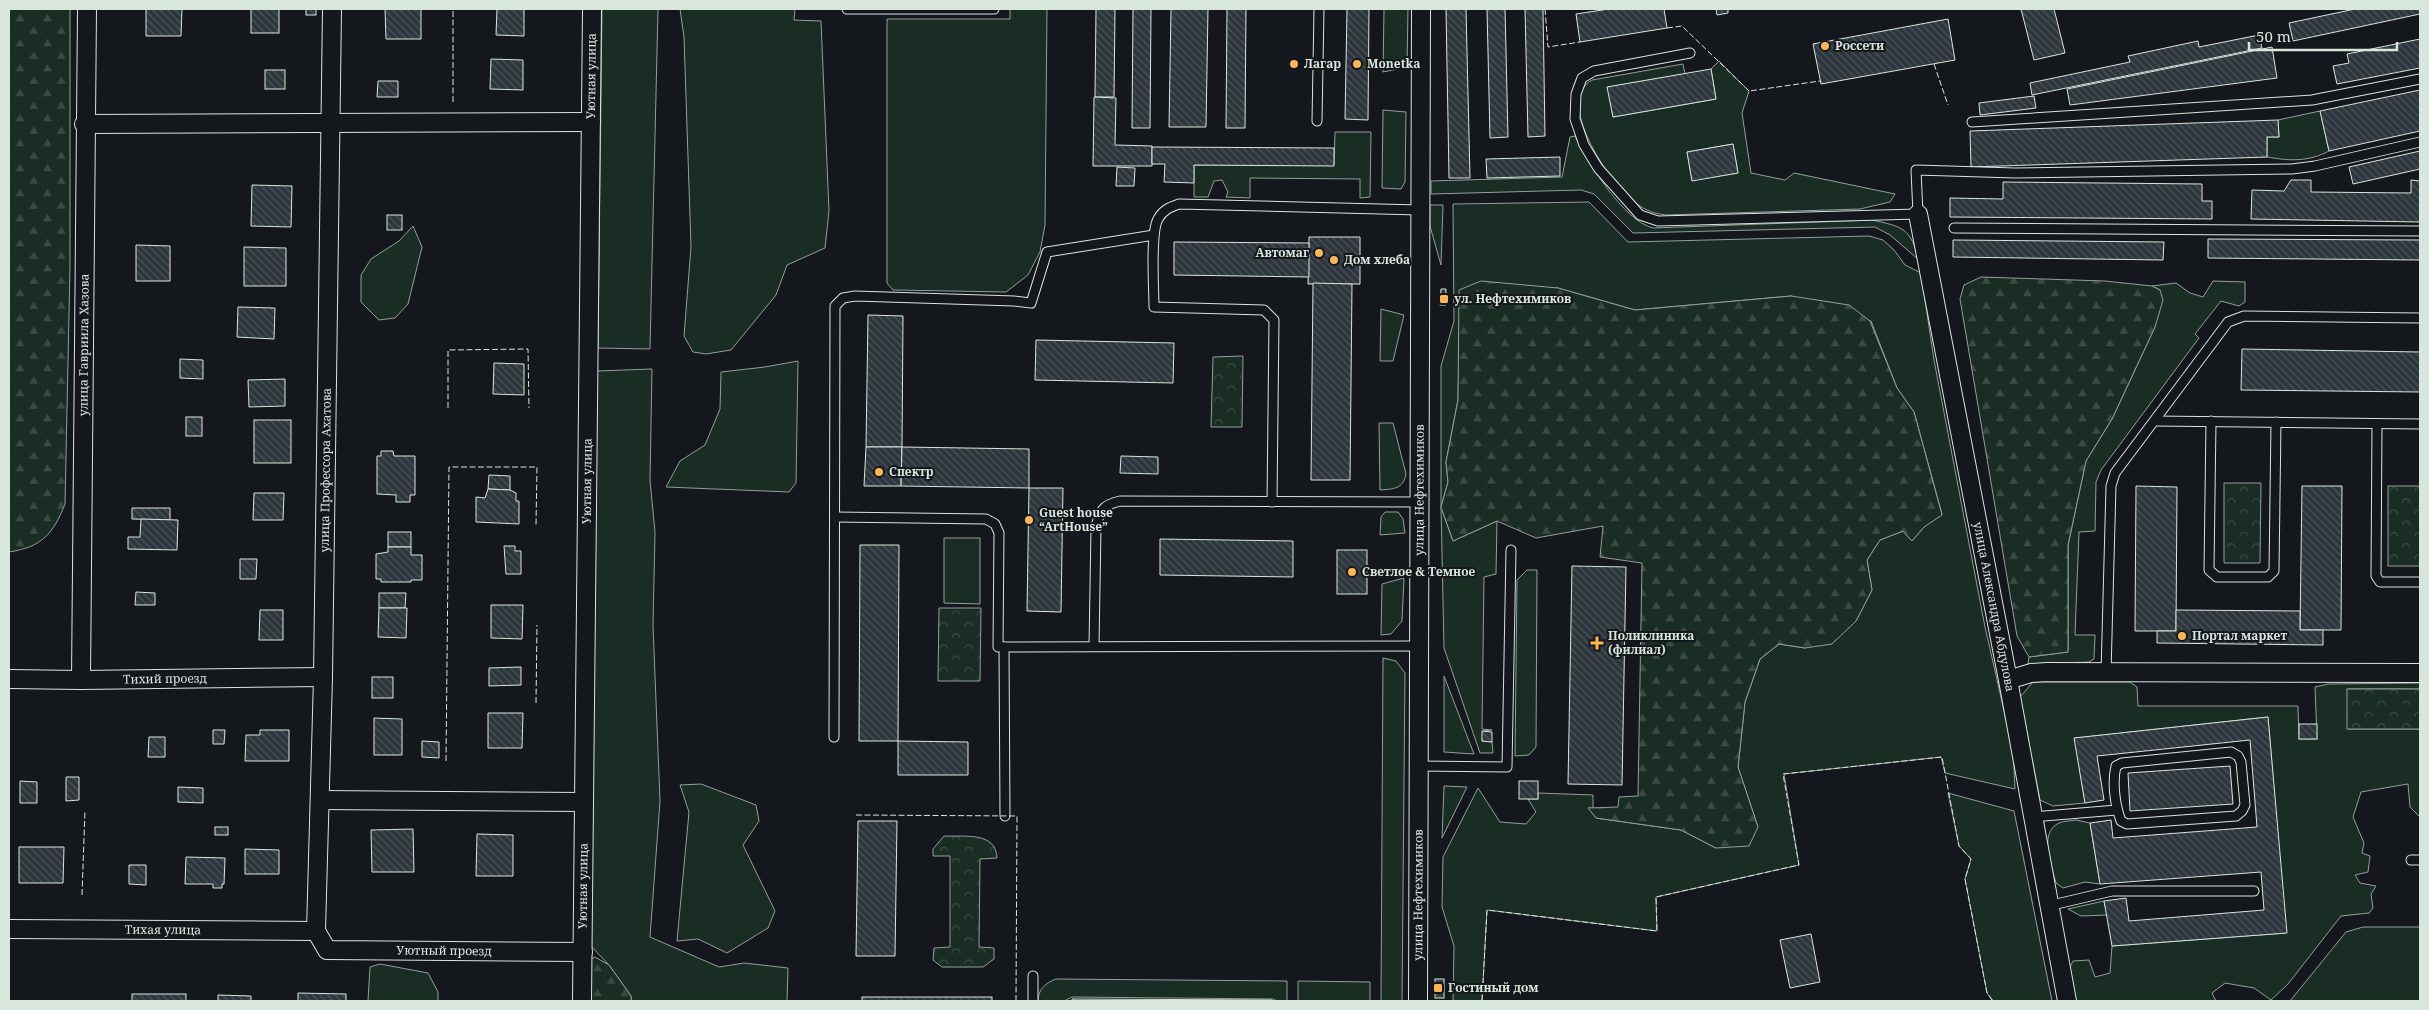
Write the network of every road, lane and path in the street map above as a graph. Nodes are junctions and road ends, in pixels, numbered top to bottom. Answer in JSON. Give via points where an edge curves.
{"nodes":[{"id":1,"x":87,"y":9,"type":"edge"},
{"id":2,"x":332,"y":9,"type":"edge"},
{"id":3,"x":592,"y":9,"type":"edge"},
{"id":4,"x":847,"y":9,"type":"edge"},
{"id":5,"x":994,"y":9,"type":"edge"},
{"id":6,"x":1319,"y":9,"type":"edge"},
{"id":7,"x":1421,"y":9,"type":"edge"},
{"id":8,"x":1690,"y":53,"type":"dead end"},
{"id":9,"x":2420,"y":79,"type":"edge"},
{"id":10,"x":1317,"y":121,"type":"dead end"},
{"id":11,"x":330,"y":122,"type":"junction"},
{"id":12,"x":591,"y":122,"type":"junction"},
{"id":13,"x":1972,"y":122,"type":"dead end"},
{"id":14,"x":84,"y":124,"type":"junction"},
{"id":15,"x":2420,"y":142,"type":"edge"},
{"id":16,"x":1420,"y":210,"type":"junction"},
{"id":17,"x":1918,"y":214,"type":"junction"},
{"id":18,"x":1954,"y":228,"type":"dead end"},
{"id":19,"x":2420,"y":231,"type":"edge"},
{"id":20,"x":1154,"y":234,"type":"junction"},
{"id":21,"x":2420,"y":318,"type":"edge"},
{"id":22,"x":2155,"y":421,"type":"junction"},
{"id":23,"x":2211,"y":422,"type":"junction"},
{"id":24,"x":2276,"y":422,"type":"junction"},
{"id":25,"x":2377,"y":424,"type":"junction"},
{"id":26,"x":2420,"y":424,"type":"edge"},
{"id":27,"x":1272,"y":502,"type":"junction"},
{"id":28,"x":1420,"y":502,"type":"junction"},
{"id":29,"x":836,"y":517,"type":"junction"},
{"id":30,"x":1511,"y":550,"type":"dead end"},
{"id":31,"x":2420,"y":582,"type":"edge"},
{"id":32,"x":1004,"y":646,"type":"junction"},
{"id":33,"x":1094,"y":646,"type":"junction"},
{"id":34,"x":1419,"y":646,"type":"junction"},
{"id":35,"x":2106,"y":673,"type":"junction"},
{"id":36,"x":2420,"y":673,"type":"edge"},
{"id":37,"x":323,"y":677,"type":"junction"},
{"id":38,"x":9,"y":679,"type":"edge"},
{"id":39,"x":81,"y":680,"type":"junction"},
{"id":40,"x":2008,"y":680,"type":"junction"},
{"id":41,"x":834,"y":737,"type":"dead end"},
{"id":42,"x":1419,"y":766,"type":"junction"},
{"id":43,"x":320,"y":800,"type":"junction"},
{"id":44,"x":584,"y":802,"type":"junction"},
{"id":45,"x":2117,"y":810,"type":"junction"},
{"id":46,"x":1005,"y":816,"type":"dead end"},
{"id":47,"x":2032,"y":817,"type":"junction"},
{"id":48,"x":2254,"y":891,"type":"dead end"},
{"id":49,"x":2048,"y":906,"type":"junction"},
{"id":50,"x":9,"y":929,"type":"edge"},
{"id":51,"x":316,"y":930,"type":"junction"},
{"id":52,"x":583,"y":952,"type":"junction"},
{"id":53,"x":1033,"y":976,"type":"dead end"},
{"id":54,"x":582,"y":1001,"type":"edge"},
{"id":55,"x":1033,"y":1001,"type":"edge"},
{"id":56,"x":1418,"y":1001,"type":"edge"},
{"id":57,"x":2067,"y":1001,"type":"edge"}],
"edges":[{"from":1,"to":14,"type":"street","name":"улица Гавриила Хазова"},
{"from":2,"to":11,"type":"street","name":"улица Профессора Ахатова"},
{"from":3,"to":12,"type":"street","name":"Уютная улица"},
{"from":4,"to":5,"type":"lane"},
{"from":6,"to":10,"type":"lane"},
{"from":7,"to":16,"type":"street","name":"улица Нефтехимиков"},
{"from":8,"to":17,"type":"lane","via":[[1594,71],[1582,78],[1576,94],[1576,119],[1584,145],[1598,168],[1640,215],[1658,221]]},
{"from":9,"to":13,"type":"lane","via":[[2312,100]]},
{"from":11,"to":12,"type":"street"},
{"from":11,"to":14,"type":"street"},
{"from":11,"to":37,"type":"street","name":"улица Профессора Ахатова"},
{"from":12,"to":44,"type":"street","name":"Уютная улица"},
{"from":14,"to":39,"type":"street","name":"улица Гавриила Хазова"},
{"from":15,"to":17,"type":"lane","via":[[2292,169],[2015,173],[1916,170]]},
{"from":16,"to":20,"type":"lane","via":[[1179,204],[1167,208],[1157,220]]},
{"from":16,"to":28,"type":"street","name":"улица Нефтехимиков"},
{"from":17,"to":40,"type":"street","name":"улица Александра Абдулова"},
{"from":18,"to":19,"type":"lane"},
{"from":20,"to":27,"type":"lane","via":[[1154,307],[1264,310],[1274,320]]},
{"from":20,"to":29,"type":"lane","via":[[1048,252],[1032,303],[865,296],[843,298],[835,306]]},
{"from":21,"to":22,"type":"lane","via":[[2244,316],[2228,322]]},
{"from":22,"to":23,"type":"lane"},
{"from":22,"to":35,"type":"lane","via":[[2115,473],[2111,486]]},
{"from":23,"to":24,"type":"lane"},
{"from":23,"to":24,"type":"lane","via":[[2209,570],[2217,577],[2268,577],[2274,571]]},
{"from":24,"to":25,"type":"lane"},
{"from":25,"to":26,"type":"lane"},
{"from":25,"to":31,"type":"lane","via":[[2376,576],[2380,582]]},
{"from":27,"to":28,"type":"lane"},
{"from":27,"to":33,"type":"lane","via":[[1120,501],[1107,504],[1099,512],[1096,527]]},
{"from":28,"to":34,"type":"street","name":"улица Нефтехимиков"},
{"from":29,"to":32,"type":"lane","via":[[986,519],[995,524],[999,533],[998,647]]},
{"from":29,"to":41,"type":"lane"},
{"from":30,"to":42,"type":"lane","via":[[1507,767]]},
{"from":32,"to":33,"type":"lane"},
{"from":32,"to":46,"type":"lane"},
{"from":33,"to":34,"type":"lane"},
{"from":34,"to":42,"type":"street","name":"улица Нефтехимиков"},
{"from":35,"to":36,"type":"street"},
{"from":35,"to":40,"type":"street","via":[[2039,672]]},
{"from":37,"to":39,"type":"street","name":"Тихий проезд"},
{"from":37,"to":43,"type":"street","name":"улица Профессора Ахатова"},
{"from":38,"to":39,"type":"street","name":"Тихий проезд"},
{"from":40,"to":47,"type":"street","name":"улица Александра Абдулова"},
{"from":42,"to":56,"type":"street","name":"улица Нефтехимиков"},
{"from":43,"to":44,"type":"street"},
{"from":43,"to":51,"type":"street","name":"улица Профессора Ахатова"},
{"from":44,"to":52,"type":"street","name":"Уютная улица"},
{"from":45,"to":45,"type":"lane","via":[[2121,821],[2128,824],[2236,816],[2245,805],[2241,762],[2231,752],[2122,763],[2116,766],[2114,773]]},
{"from":45,"to":47,"type":"lane"},
{"from":47,"to":49,"type":"street","name":"улица Александра Абдулова"},
{"from":48,"to":49,"type":"lane","via":[[2112,891]]},
{"from":49,"to":57,"type":"street","name":"улица Александра Абдулова"},
{"from":50,"to":51,"type":"street","name":"Тихая улица"},
{"from":51,"to":52,"type":"street","name":"Уютный проезд","via":[[327,950]]},
{"from":52,"to":54,"type":"street","name":"Уютная улица"},
{"from":53,"to":55,"type":"lane"}]}
